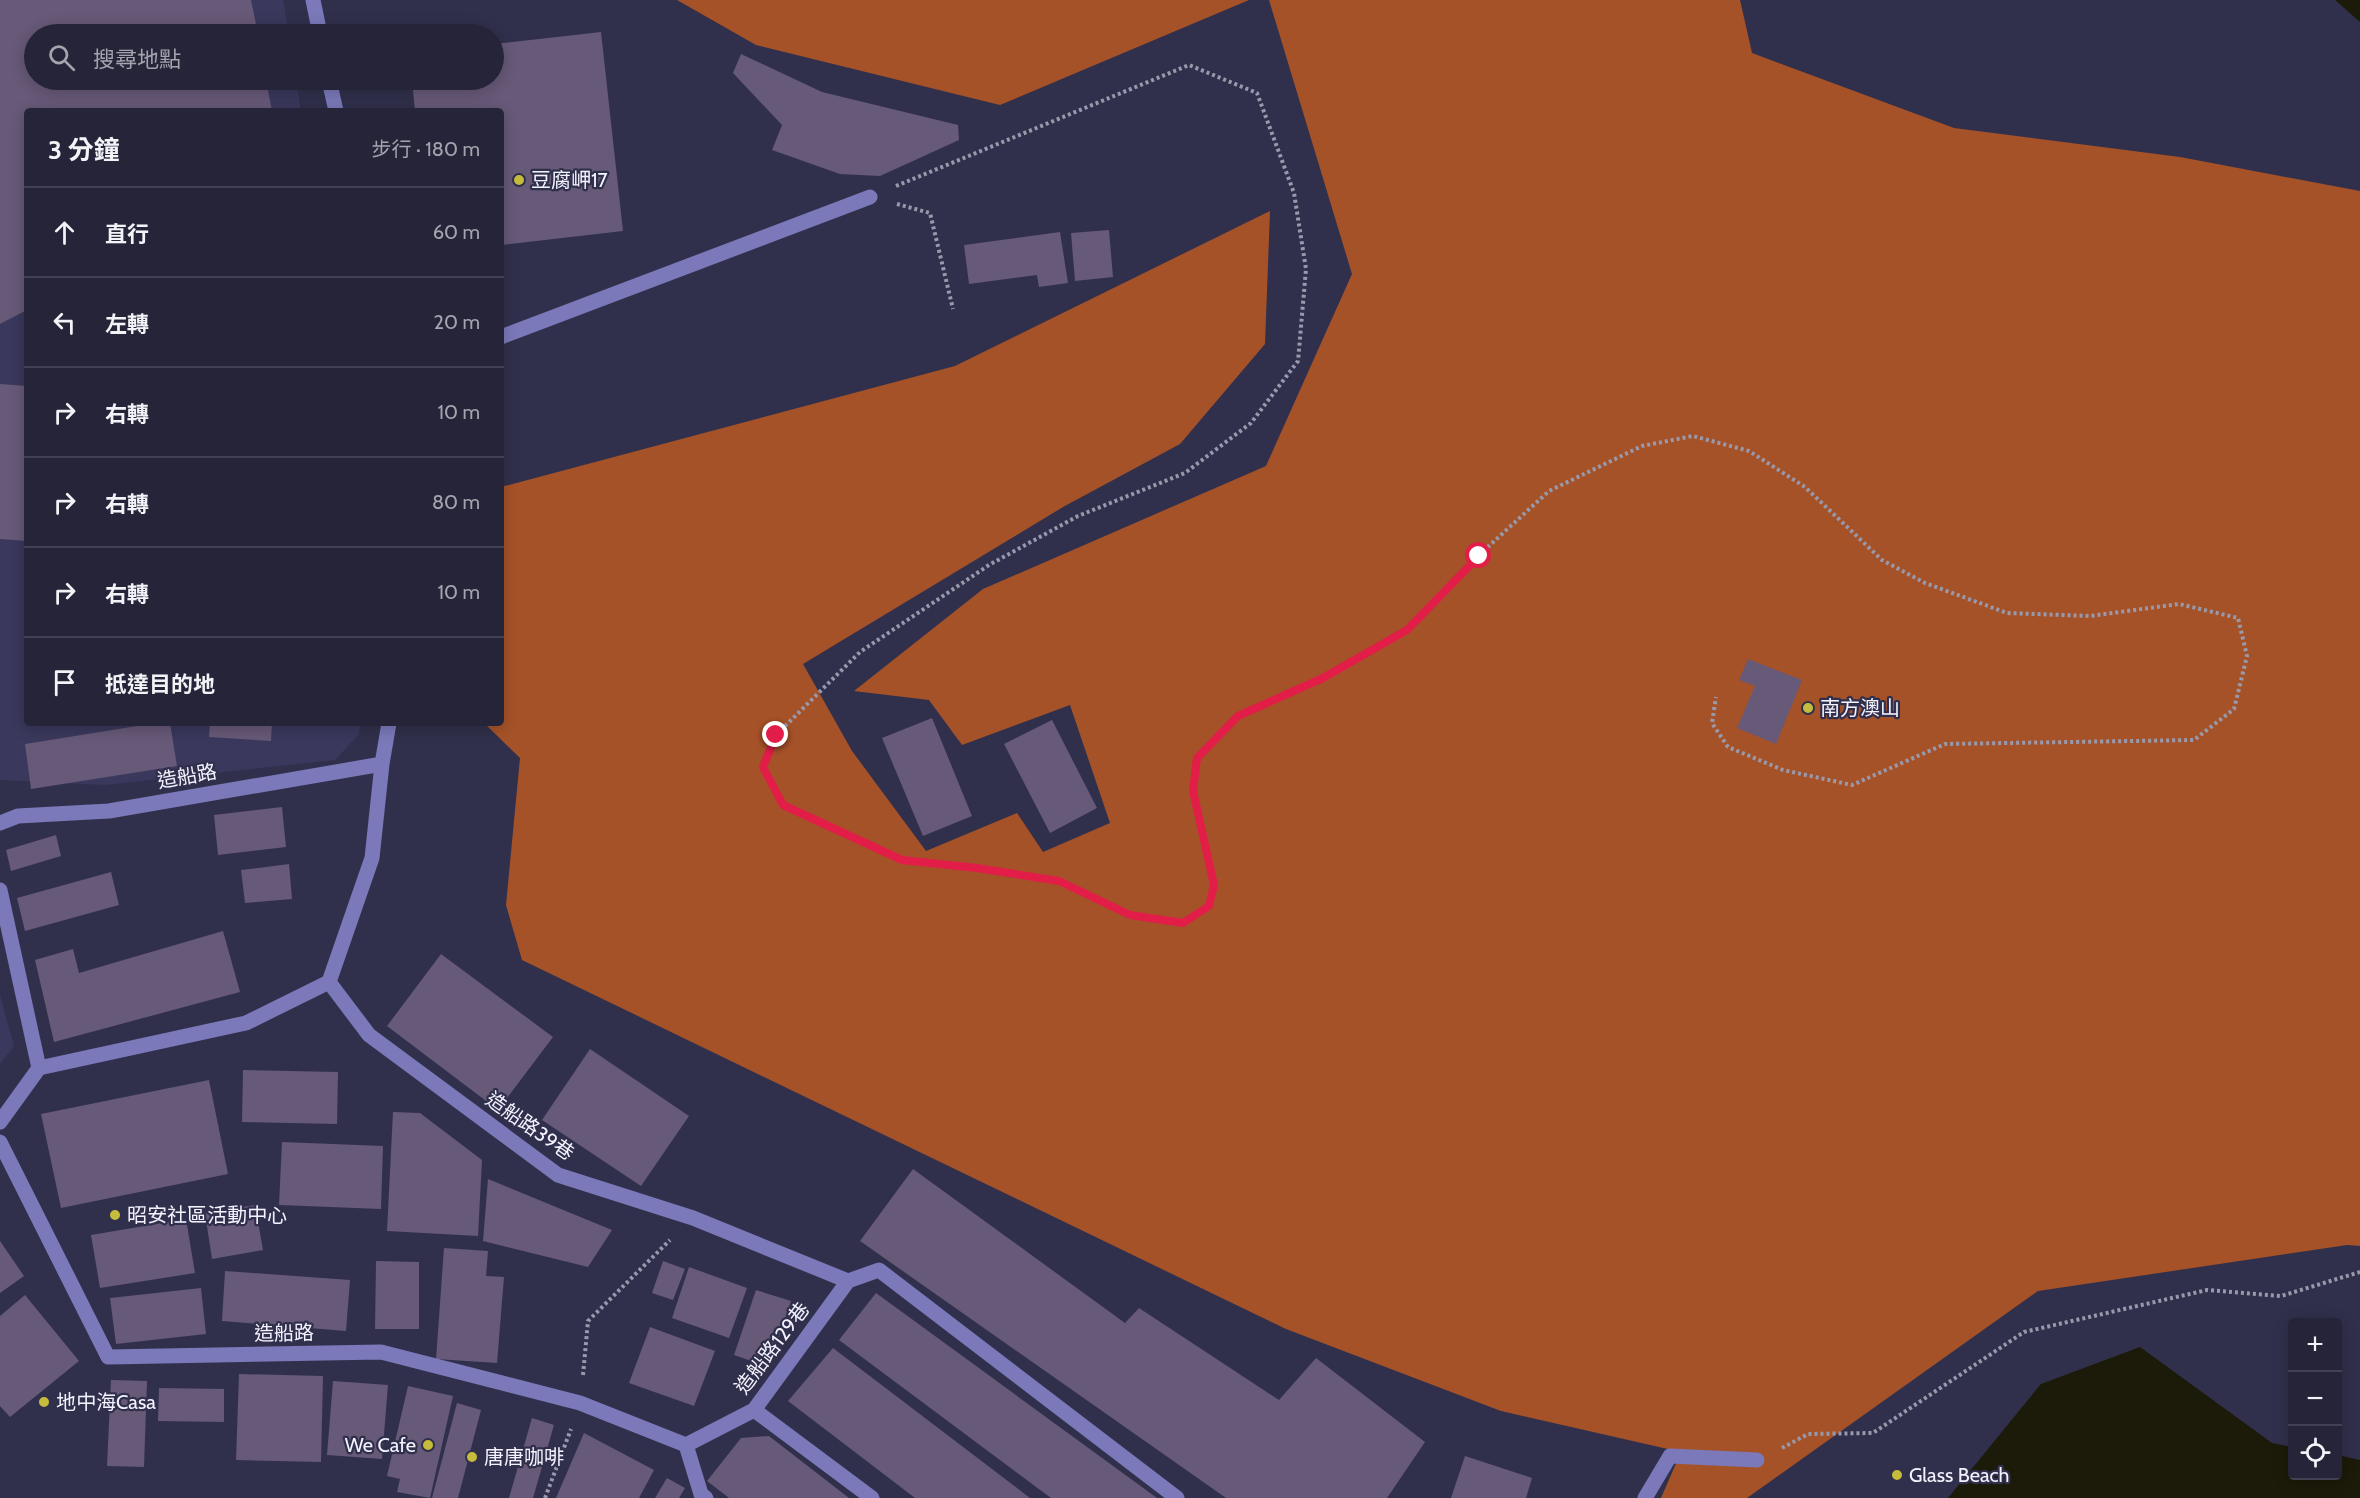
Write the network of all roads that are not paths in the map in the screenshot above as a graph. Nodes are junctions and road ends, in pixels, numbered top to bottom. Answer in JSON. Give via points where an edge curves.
{"nodes":[{"id":1,"x":313,"y":0,"type":"edge"},
{"id":2,"x":318,"y":24,"type":"edge"},
{"id":3,"x":332,"y":90,"type":"edge"},
{"id":4,"x":335,"y":108,"type":"edge"},
{"id":5,"x":870,"y":197,"type":"road end"},
{"id":6,"x":504,"y":336,"type":"edge"},
{"id":7,"x":388,"y":726,"type":"edge"},
{"id":8,"x":382,"y":764,"type":"junction"},
{"id":9,"x":0,"y":823,"type":"edge"},
{"id":10,"x":0,"y":890,"type":"edge"},
{"id":11,"x":329,"y":982,"type":"junction"},
{"id":12,"x":39,"y":1068,"type":"junction"},
{"id":13,"x":0,"y":1122,"type":"edge"},
{"id":14,"x":0,"y":1142,"type":"edge"},
{"id":15,"x":848,"y":1281,"type":"junction"},
{"id":16,"x":754,"y":1410,"type":"junction"},
{"id":17,"x":687,"y":1445,"type":"junction"},
{"id":18,"x":1757,"y":1460,"type":"road end"},
{"id":19,"x":706,"y":1498,"type":"edge"},
{"id":20,"x":872,"y":1498,"type":"edge"},
{"id":21,"x":1177,"y":1498,"type":"edge"},
{"id":22,"x":1645,"y":1498,"type":"edge"}],
"edges":[{"from":1,"to":2,"type":"street"},
{"from":3,"to":4,"type":"street"},
{"from":5,"to":6,"type":"street"},
{"from":7,"to":8,"type":"street"},
{"from":8,"to":9,"type":"street","name":"造船路","via":[[109,811],[18,816]]},
{"from":8,"to":11,"type":"street","via":[[372,858]]},
{"from":10,"to":12,"type":"street"},
{"from":11,"to":12,"type":"street","via":[[246,1023]]},
{"from":11,"to":15,"type":"street","name":"造船路39巷","via":[[369,1035],[558,1175],[693,1218]]},
{"from":12,"to":13,"type":"street"},
{"from":14,"to":17,"type":"street","name":"造船路","via":[[108,1357],[381,1352],[580,1403]]},
{"from":15,"to":16,"type":"street","name":"造船路129巷"},
{"from":15,"to":21,"type":"street","via":[[879,1270]]},
{"from":16,"to":17,"type":"street","name":"造船路129巷"},
{"from":16,"to":20,"type":"street"},
{"from":17,"to":19,"type":"street","via":[[701,1494]]},
{"from":18,"to":22,"type":"street","via":[[1670,1456]]}]}
